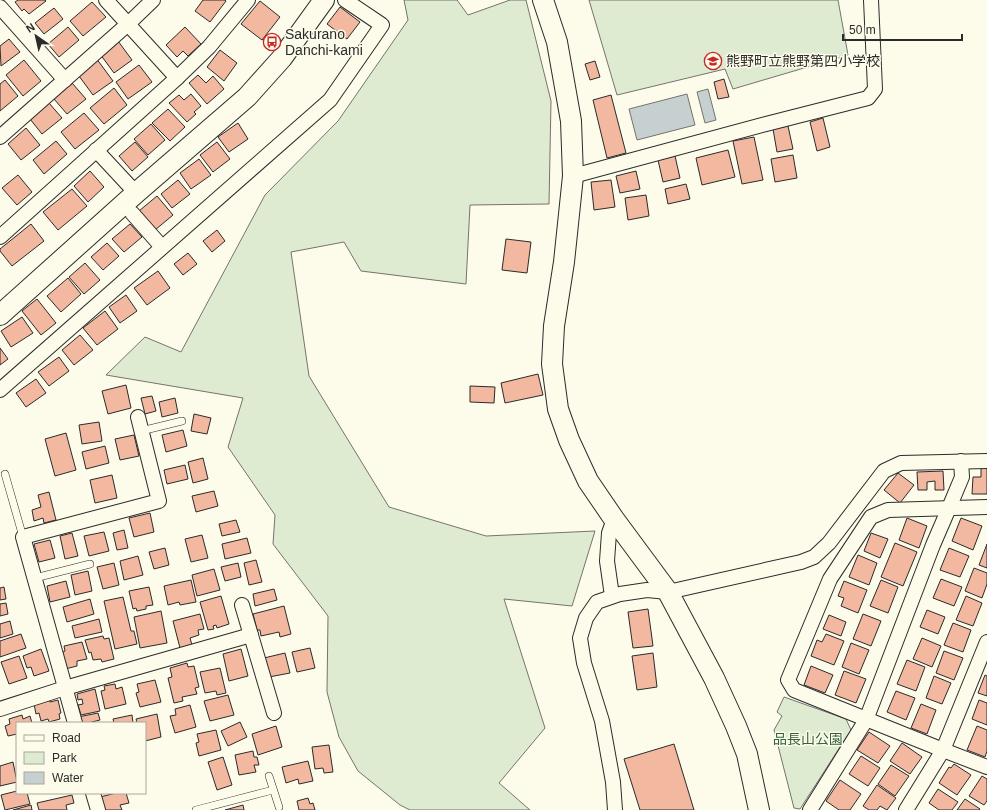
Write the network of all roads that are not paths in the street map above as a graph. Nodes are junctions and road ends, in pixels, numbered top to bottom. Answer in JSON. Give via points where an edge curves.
{"nodes":[{"id":1,"x":106,"y":0,"type":"edge"},
{"id":2,"x":153,"y":0,"type":"edge"},
{"id":3,"x":248,"y":0,"type":"edge"},
{"id":4,"x":324,"y":0,"type":"edge"},
{"id":5,"x":345,"y":0,"type":"edge"},
{"id":6,"x":543,"y":0,"type":"edge"},
{"id":7,"x":871,"y":0,"type":"edge"},
{"id":8,"x":0,"y":7,"type":"edge"},
{"id":9,"x":128,"y":24,"type":"junction"},
{"id":10,"x":177,"y":78,"type":"junction"},
{"id":11,"x":65,"y":80,"type":"junction"},
{"id":12,"x":1,"y":134,"type":"edge"},
{"id":13,"x":96,"y":150,"type":"junction"},
{"id":14,"x":573,"y":176,"type":"junction"},
{"id":15,"x":136,"y":193,"type":"junction"},
{"id":16,"x":132,"y":213,"type":"dead end"},
{"id":17,"x":0,"y":237,"type":"edge"},
{"id":18,"x":162,"y":247,"type":"junction"},
{"id":19,"x":0,"y":315,"type":"edge"},
{"id":20,"x":0,"y":390,"type":"edge"},
{"id":21,"x":138,"y":417,"type":"dead end"},
{"id":22,"x":182,"y":421,"type":"dead end"},
{"id":23,"x":141,"y":431,"type":"junction"},
{"id":24,"x":960,"y":461,"type":"junction"},
{"id":25,"x":987,"y":461,"type":"edge"},
{"id":26,"x":5,"y":474,"type":"dead end"},
{"id":27,"x":987,"y":507,"type":"edge"},
{"id":28,"x":949,"y":508,"type":"junction"},
{"id":29,"x":614,"y":519,"type":"junction"},
{"id":30,"x":23,"y":537,"type":"junction"},
{"id":31,"x":90,"y":564,"type":"dead end"},
{"id":32,"x":34,"y":578,"type":"junction"},
{"id":33,"x":668,"y":592,"type":"junction"},
{"id":34,"x":612,"y":596,"type":"junction"},
{"id":35,"x":242,"y":604,"type":"dead end"},
{"id":36,"x":251,"y":635,"type":"junction"},
{"id":37,"x":987,"y":642,"type":"edge"},
{"id":38,"x":65,"y":688,"type":"junction"},
{"id":39,"x":0,"y":709,"type":"edge"},
{"id":40,"x":274,"y":712,"type":"dead end"},
{"id":41,"x":866,"y":720,"type":"junction"},
{"id":42,"x":75,"y":722,"type":"edge"},
{"id":43,"x":943,"y":750,"type":"junction"},
{"id":44,"x":987,"y":767,"type":"edge"},
{"id":45,"x":269,"y":776,"type":"dead end"},
{"id":46,"x":273,"y":790,"type":"junction"},
{"id":47,"x":94,"y":794,"type":"edge"},
{"id":48,"x":279,"y":807,"type":"dead end"},
{"id":49,"x":98,"y":810,"type":"edge"},
{"id":50,"x":196,"y":810,"type":"edge"},
{"id":51,"x":615,"y":810,"type":"edge"},
{"id":52,"x":760,"y":810,"type":"edge"},
{"id":53,"x":810,"y":810,"type":"edge"},
{"id":54,"x":906,"y":810,"type":"edge"}],
"edges":[{"from":1,"to":9,"type":"street"},
{"from":2,"to":9,"type":"street"},
{"from":3,"to":10,"type":"street","via":[[209,47]]},
{"from":4,"to":15,"type":"street","via":[[282,58],[247,97]]},
{"from":5,"to":18,"type":"street","via":[[382,25],[330,100]]},
{"from":6,"to":14,"type":"street","via":[[557,42],[571,121]]},
{"from":7,"to":14,"type":"street","via":[[875,90],[868,98]]},
{"from":8,"to":11,"type":"street"},
{"from":9,"to":10,"type":"street"},
{"from":9,"to":11,"type":"street"},
{"from":10,"to":13,"type":"street"},
{"from":11,"to":12,"type":"street"},
{"from":13,"to":15,"type":"street"},
{"from":13,"to":17,"type":"street"},
{"from":14,"to":29,"type":"street","via":[[554,326],[552,364],[558,409],[569,440],[588,481]]},
{"from":15,"to":19,"type":"street"},
{"from":16,"to":18,"type":"street"},
{"from":18,"to":20,"type":"street"},
{"from":21,"to":23,"type":"street"},
{"from":22,"to":23,"type":"lane"},
{"from":23,"to":30,"type":"street","via":[[160,501]]},
{"from":24,"to":25,"type":"street"},
{"from":24,"to":28,"type":"street","via":[[962,477]]},
{"from":24,"to":33,"type":"street","via":[[901,463],[884,471],[829,543],[814,558]]},
{"from":26,"to":30,"type":"lane"},
{"from":27,"to":28,"type":"street"},
{"from":28,"to":41,"type":"street"},
{"from":28,"to":41,"type":"street","via":[[888,510],[871,517],[830,579],[788,680],[794,690]]},
{"from":29,"to":33,"type":"street"},
{"from":29,"to":34,"type":"street","via":[[607,561]]},
{"from":30,"to":32,"type":"street"},
{"from":31,"to":32,"type":"lane"},
{"from":32,"to":38,"type":"street"},
{"from":33,"to":34,"type":"street","via":[[647,590]]},
{"from":33,"to":52,"type":"street","via":[[714,678],[736,726],[747,754]]},
{"from":34,"to":51,"type":"street","via":[[597,602],[586,618],[580,638],[584,663],[602,721],[613,782]]},
{"from":35,"to":36,"type":"street"},
{"from":36,"to":38,"type":"street"},
{"from":36,"to":40,"type":"street"},
{"from":37,"to":43,"type":"street"},
{"from":38,"to":39,"type":"street"},
{"from":38,"to":42,"type":"street"},
{"from":41,"to":43,"type":"street"},
{"from":41,"to":53,"type":"street"},
{"from":43,"to":44,"type":"street"},
{"from":43,"to":54,"type":"street"},
{"from":45,"to":46,"type":"lane"},
{"from":46,"to":48,"type":"lane"},
{"from":46,"to":50,"type":"lane"},
{"from":47,"to":49,"type":"street"}]}
